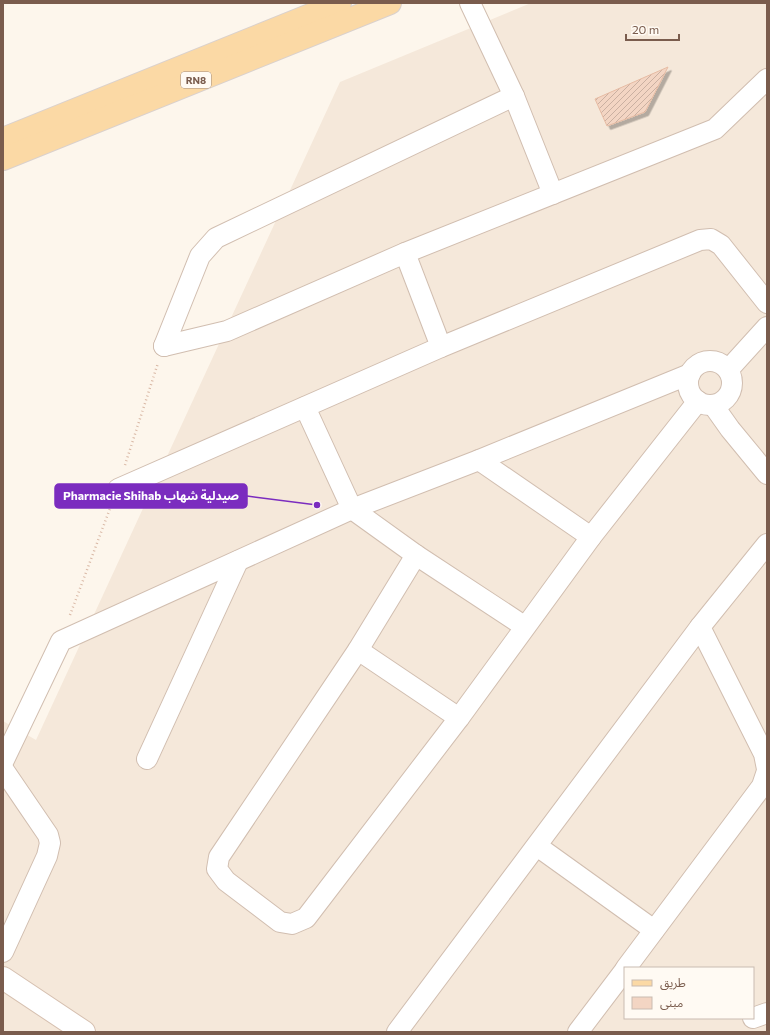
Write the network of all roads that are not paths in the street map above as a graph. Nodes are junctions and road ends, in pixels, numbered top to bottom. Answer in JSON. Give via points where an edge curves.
{"nodes":[{"id":1,"x":340,"y":3,"type":"edge"},
{"id":2,"x":390,"y":3,"type":"edge"},
{"id":3,"x":470,"y":3,"type":"edge"},
{"id":4,"x":767,"y":79,"type":"edge"},
{"id":5,"x":514,"y":96,"type":"junction"},
{"id":6,"x":3,"y":139,"type":"edge"},
{"id":7,"x":3,"y":160,"type":"edge"},
{"id":8,"x":552,"y":194,"type":"junction"},
{"id":9,"x":404,"y":253,"type":"junction"},
{"id":10,"x":767,"y":303,"type":"edge"},
{"id":11,"x":767,"y":327,"type":"edge"},
{"id":12,"x":441,"y":347,"type":"junction"},
{"id":13,"x":728,"y":370,"type":"junction"},
{"id":14,"x":690,"y":374,"type":"junction"},
{"id":15,"x":706,"y":403,"type":"junction"},
{"id":16,"x":305,"y":407,"type":"junction"},
{"id":17,"x":479,"y":460,"type":"junction"},
{"id":18,"x":767,"y":474,"type":"edge"},
{"id":19,"x":118,"y":489,"type":"road end"},
{"id":20,"x":352,"y":509,"type":"junction"},
{"id":21,"x":591,"y":537,"type":"junction"},
{"id":22,"x":767,"y":544,"type":"edge"},
{"id":23,"x":416,"y":555,"type":"junction"},
{"id":24,"x":238,"y":561,"type":"junction"},
{"id":25,"x":524,"y":626,"type":"junction"},
{"id":26,"x":700,"y":627,"type":"junction"},
{"id":27,"x":358,"y":650,"type":"junction"},
{"id":28,"x":459,"y":718,"type":"junction"},
{"id":29,"x":147,"y":759,"type":"dead end"},
{"id":30,"x":3,"y":762,"type":"edge"},
{"id":31,"x":3,"y":769,"type":"edge"},
{"id":32,"x":767,"y":770,"type":"edge"},
{"id":33,"x":3,"y":786,"type":"edge"},
{"id":34,"x":537,"y":846,"type":"junction"},
{"id":35,"x":47,"y":856,"type":"junction"},
{"id":36,"x":654,"y":930,"type":"junction"},
{"id":37,"x":3,"y":952,"type":"edge"},
{"id":38,"x":627,"y":967,"type":"edge"},
{"id":39,"x":624,"y":972,"type":"edge"},
{"id":40,"x":3,"y":978,"type":"edge"},
{"id":41,"x":767,"y":1013,"type":"edge"},
{"id":42,"x":754,"y":1018,"type":"edge"},
{"id":43,"x":84,"y":1032,"type":"edge"},
{"id":44,"x":397,"y":1032,"type":"edge"},
{"id":45,"x":578,"y":1032,"type":"edge"}],
"edges":[{"from":1,"to":6,"type":"main road","number":"RN8"},
{"from":2,"to":7,"type":"main road","number":"RN8"},
{"from":3,"to":5,"type":"street"},
{"from":4,"to":8,"type":"street","via":[[715,129]]},
{"from":5,"to":8,"type":"street"},
{"from":5,"to":9,"type":"street","via":[[216,238],[200,256],[164,346],[227,331]]},
{"from":8,"to":9,"type":"street"},
{"from":9,"to":12,"type":"street"},
{"from":10,"to":12,"type":"street","via":[[721,244],[712,239],[700,240]]},
{"from":11,"to":13,"type":"street"},
{"from":12,"to":16,"type":"street"},
{"from":13,"to":14,"type":"street","via":[[715,361],[708,361],[700,363]]},
{"from":13,"to":15,"type":"street","via":[[733,384],[727,398]]},
{"from":14,"to":15,"type":"street","via":[[689,389],[693,396]]},
{"from":14,"to":17,"type":"street"},
{"from":15,"to":18,"type":"street"},
{"from":15,"to":21,"type":"street"},
{"from":16,"to":19,"type":"street"},
{"from":16,"to":20,"type":"street"},
{"from":17,"to":20,"type":"street"},
{"from":17,"to":21,"type":"street"},
{"from":20,"to":23,"type":"street"},
{"from":20,"to":24,"type":"street"},
{"from":21,"to":25,"type":"street"},
{"from":22,"to":26,"type":"street"},
{"from":23,"to":25,"type":"street"},
{"from":23,"to":27,"type":"street"},
{"from":24,"to":29,"type":"street"},
{"from":24,"to":30,"type":"street","via":[[61,641]]},
{"from":25,"to":28,"type":"street"},
{"from":26,"to":32,"type":"street","via":[[764,754]]},
{"from":26,"to":34,"type":"street"},
{"from":27,"to":28,"type":"street"},
{"from":27,"to":28,"type":"street","via":[[219,857],[217,869],[226,881],[280,922],[292,924],[306,918]]},
{"from":31,"to":35,"type":"street","via":[[48,835],[50,843]]},
{"from":32,"to":36,"type":"street","via":[[762,786]]},
{"from":33,"to":35,"type":"street"},
{"from":34,"to":36,"type":"street"},
{"from":34,"to":44,"type":"street"},
{"from":35,"to":37,"type":"street"},
{"from":36,"to":38,"type":"street"},
{"from":39,"to":45,"type":"street"},
{"from":40,"to":43,"type":"street"},
{"from":41,"to":42,"type":"street"}]}
